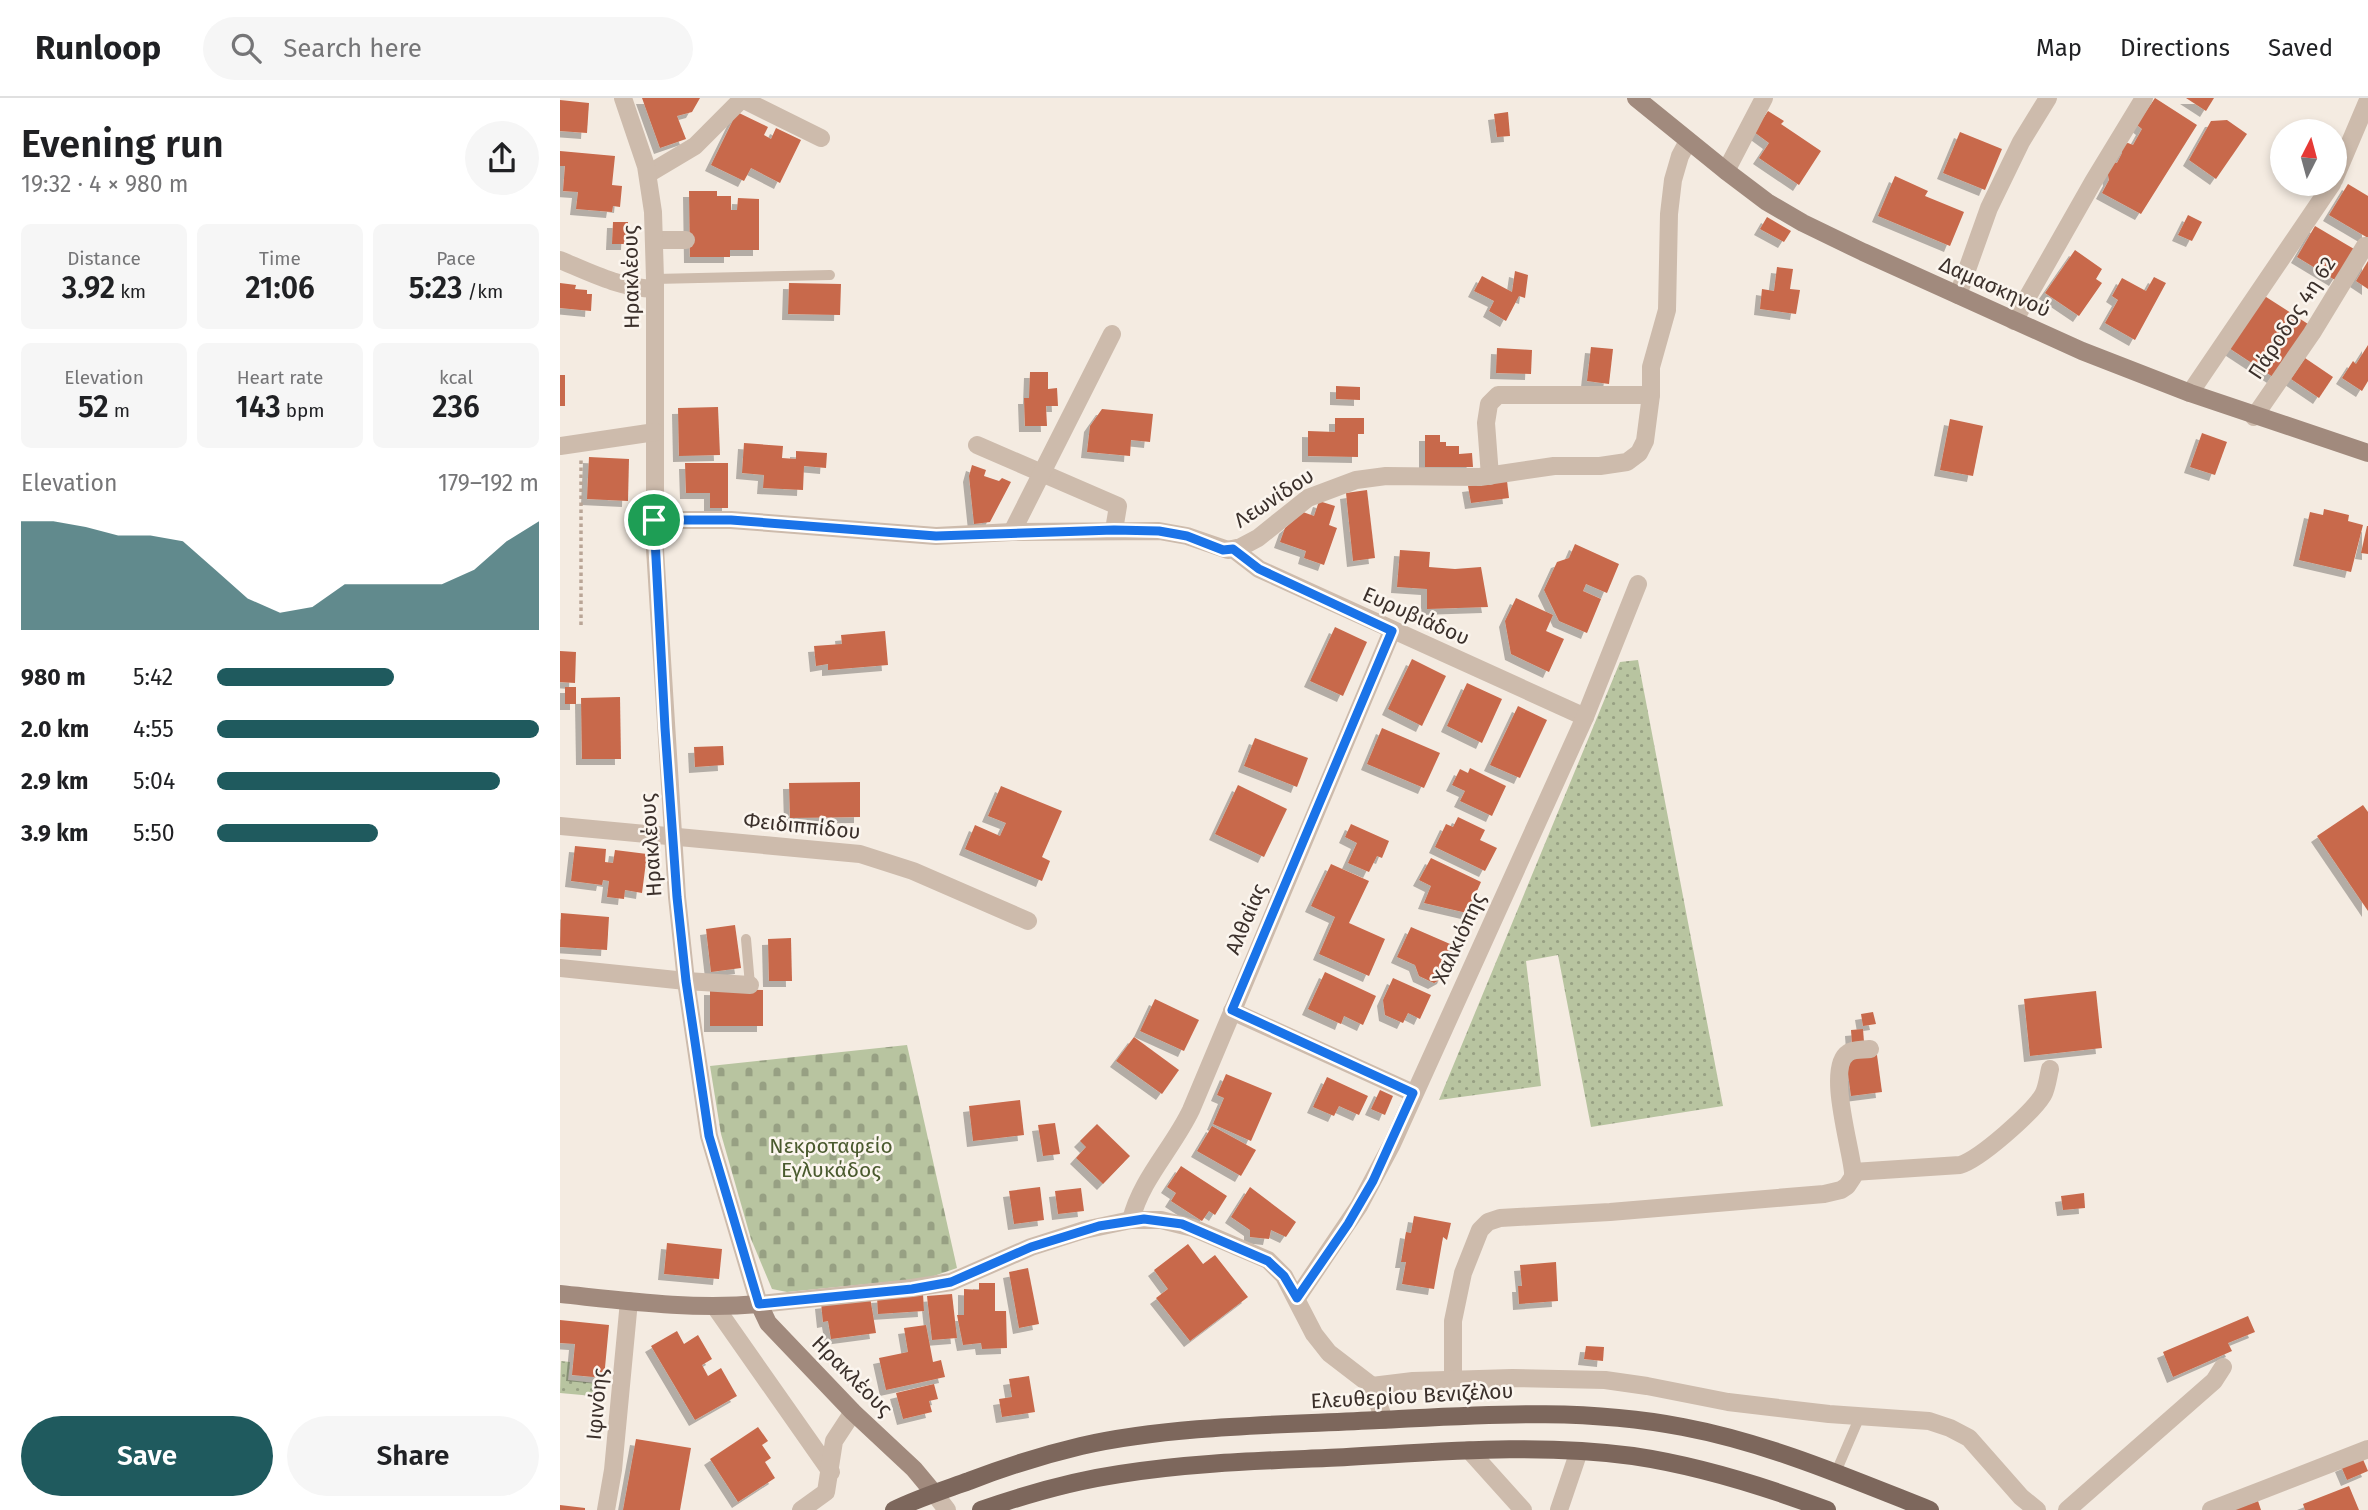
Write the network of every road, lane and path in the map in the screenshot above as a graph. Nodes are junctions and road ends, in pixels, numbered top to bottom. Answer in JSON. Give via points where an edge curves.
{"nodes":[{"id":1,"x":623,"y":98,"type":"edge"},
{"id":2,"x":1636,"y":98,"type":"edge"},
{"id":3,"x":1764,"y":98,"type":"edge"},
{"id":4,"x":2048,"y":98,"type":"edge"},
{"id":5,"x":2144,"y":98,"type":"edge"},
{"id":6,"x":2368,"y":100,"type":"edge"},
{"id":7,"x":821,"y":138,"type":"dead end"},
{"id":8,"x":1688,"y":141,"type":"junction"},
{"id":9,"x":2347,"y":149,"type":"edge"},
{"id":10,"x":1726,"y":172,"type":"junction"},
{"id":11,"x":648,"y":174,"type":"junction"},
{"id":12,"x":2324,"y":196,"type":"edge"},
{"id":13,"x":655,"y":240,"type":"junction"},
{"id":14,"x":686,"y":240,"type":"dead end"},
{"id":15,"x":2368,"y":246,"type":"edge"},
{"id":16,"x":560,"y":260,"type":"edge"},
{"id":17,"x":830,"y":275,"type":"dead end"},
{"id":18,"x":655,"y":284,"type":"junction"},
{"id":19,"x":1958,"y":295,"type":"junction"},
{"id":20,"x":2014,"y":321,"type":"junction"},
{"id":21,"x":1112,"y":334,"type":"dead end"},
{"id":22,"x":2190,"y":393,"type":"junction"},
{"id":23,"x":1651,"y":395,"type":"junction"},
{"id":24,"x":2254,"y":416,"type":"junction"},
{"id":25,"x":655,"y":432,"type":"junction"},
{"id":26,"x":581,"y":443,"type":"junction"},
{"id":27,"x":977,"y":445,"type":"dead end"},
{"id":28,"x":560,"y":446,"type":"edge"},
{"id":29,"x":2368,"y":453,"type":"edge"},
{"id":30,"x":1042,"y":473,"type":"junction"},
{"id":31,"x":1490,"y":475,"type":"junction"},
{"id":32,"x":654,"y":520,"type":"junction"},
{"id":33,"x":1114,"y":530,"type":"junction"},
{"id":34,"x":1012,"y":532,"type":"junction"},
{"id":35,"x":1233,"y":549,"type":"junction"},
{"id":36,"x":1637,"y":584,"type":"dead end"},
{"id":37,"x":581,"y":625,"type":"dead end"},
{"id":38,"x":1392,"y":631,"type":"junction"},
{"id":39,"x":1584,"y":717,"type":"junction"},
{"id":40,"x":560,"y":826,"type":"edge"},
{"id":41,"x":673,"y":836,"type":"junction"},
{"id":42,"x":1028,"y":921,"type":"dead end"},
{"id":43,"x":746,"y":939,"type":"dead end"},
{"id":44,"x":560,"y":968,"type":"edge"},
{"id":45,"x":686,"y":981,"type":"junction"},
{"id":46,"x":750,"y":985,"type":"joint"},
{"id":47,"x":1232,"y":1010,"type":"junction"},
{"id":48,"x":1870,"y":1049,"type":"dead end"},
{"id":49,"x":2050,"y":1069,"type":"dead end"},
{"id":50,"x":1413,"y":1093,"type":"junction"},
{"id":51,"x":1853,"y":1172,"type":"junction"},
{"id":52,"x":1130,"y":1220,"type":"junction"},
{"id":53,"x":560,"y":1294,"type":"edge"},
{"id":54,"x":1297,"y":1298,"type":"junction"},
{"id":55,"x":629,"y":1301,"type":"junction"},
{"id":56,"x":759,"y":1304,"type":"junction"},
{"id":57,"x":716,"y":1308,"type":"junction"},
{"id":58,"x":2223,"y":1367,"type":"dead end"},
{"id":59,"x":1453,"y":1380,"type":"junction"},
{"id":60,"x":1372,"y":1386,"type":"junction"},
{"id":61,"x":853,"y":1412,"type":"junction"},
{"id":62,"x":1860,"y":1416,"type":"junction"},
{"id":63,"x":1384,"y":1420,"type":"junction"},
{"id":64,"x":2368,"y":1449,"type":"edge"},
{"id":65,"x":1469,"y":1450,"type":"junction"},
{"id":66,"x":1579,"y":1451,"type":"junction"},
{"id":67,"x":831,"y":1472,"type":"junction"},
{"id":68,"x":1836,"y":1472,"type":"junction"},
{"id":69,"x":934,"y":1493,"type":"junction"},
{"id":70,"x":606,"y":1510,"type":"edge"},
{"id":71,"x":801,"y":1510,"type":"edge"},
{"id":72,"x":894,"y":1510,"type":"edge"},
{"id":73,"x":947,"y":1510,"type":"edge"},
{"id":74,"x":981,"y":1510,"type":"edge"},
{"id":75,"x":1523,"y":1510,"type":"edge"},
{"id":76,"x":1559,"y":1510,"type":"edge"},
{"id":77,"x":1827,"y":1510,"type":"edge"},
{"id":78,"x":1930,"y":1510,"type":"edge"},
{"id":79,"x":2037,"y":1510,"type":"edge"},
{"id":80,"x":2067,"y":1510,"type":"edge"},
{"id":81,"x":2210,"y":1510,"type":"edge"}],
"edges":[{"from":1,"to":11,"type":"street","name":"Ηρακλέους"},
{"from":2,"to":8,"type":"main road","name":"Δαμασκηνού"},
{"from":3,"to":10,"type":"street"},
{"from":4,"to":19,"type":"street","via":[[1989,208]]},
{"from":5,"to":20,"type":"street"},
{"from":6,"to":9,"type":"street"},
{"from":7,"to":11,"type":"street","via":[[742,99],[695,146]]},
{"from":8,"to":10,"type":"main road","name":"Δαμασκηνού"},
{"from":8,"to":23,"type":"street","name":"Λεωνίδου","via":[[1673,180],[1667,310],[1651,363]]},
{"from":10,"to":19,"type":"main road","name":"Δαμασκηνού","via":[[1803,223]]},
{"from":11,"to":13,"type":"street","name":"Ηρακλέους"},
{"from":12,"to":22,"type":"street"},
{"from":13,"to":14,"type":"street"},
{"from":13,"to":18,"type":"street","name":"Ηρακλέους"},
{"from":15,"to":24,"type":"street","name":"Πάροδος 4η 62"},
{"from":16,"to":18,"type":"street","via":[[621,285]]},
{"from":17,"to":18,"type":"lane"},
{"from":18,"to":25,"type":"street","name":"Ηρακλέους"},
{"from":19,"to":20,"type":"main road","name":"Δαμασκηνού"},
{"from":20,"to":22,"type":"main road","name":"Δαμασκηνού"},
{"from":21,"to":30,"type":"street"},
{"from":22,"to":24,"type":"main road","name":"Δαμασκηνού"},
{"from":23,"to":31,"type":"street","name":"Λεωνίδου","via":[[1644,445],[1627,462]]},
{"from":23,"to":31,"type":"street","via":[[1498,395],[1489,404],[1486,423]]},
{"from":24,"to":29,"type":"main road","name":"Δαμασκηνού"},
{"from":25,"to":26,"type":"street"},
{"from":25,"to":32,"type":"street","name":"Ηρακλέους"},
{"from":26,"to":28,"type":"street"},
{"from":26,"to":37,"type":"path"},
{"from":27,"to":30,"type":"street"},
{"from":30,"to":33,"type":"street","via":[[1118,506]]},
{"from":30,"to":34,"type":"street"},
{"from":31,"to":35,"type":"street","name":"Λεωνίδου","via":[[1379,476],[1343,484],[1308,498],[1258,538]]},
{"from":32,"to":34,"type":"street","name":"Λεωνίδου","via":[[731,520],[936,536]]},
{"from":32,"to":41,"type":"street","name":"Ηρακλέους"},
{"from":33,"to":34,"type":"street","name":"Λεωνίδου"},
{"from":33,"to":35,"type":"street","name":"Λεωνίδου","via":[[1173,532],[1223,550]]},
{"from":35,"to":38,"type":"street","name":"Ευρυβιάδου","via":[[1259,569]]},
{"from":36,"to":39,"type":"street","name":"Χαλκιόπης"},
{"from":38,"to":39,"type":"street","name":"Ευρυβιάδου"},
{"from":38,"to":47,"type":"street","name":"Αλθαίας"},
{"from":39,"to":50,"type":"street","name":"Χαλκιόπης"},
{"from":40,"to":41,"type":"street","name":"Φειδιππίδου"},
{"from":41,"to":42,"type":"street","name":"Φειδιππίδου","via":[[868,856]]},
{"from":41,"to":45,"type":"street","name":"Ηρακλέους"},
{"from":43,"to":46,"type":"lane"},
{"from":44,"to":45,"type":"street"},
{"from":45,"to":46,"type":"street"},
{"from":45,"to":56,"type":"street","name":"Ηρακλέους","via":[[709,1136]]},
{"from":47,"to":50,"type":"street"},
{"from":47,"to":52,"type":"street","name":"Αλθαίας","via":[[1186,1120],[1141,1190]]},
{"from":48,"to":51,"type":"street","via":[[1846,1053],[1839,1071]]},
{"from":49,"to":51,"type":"street","via":[[2044,1093],[2035,1105],[1970,1162]]},
{"from":50,"to":54,"type":"street","name":"Χαλκιόπης","via":[[1373,1181]]},
{"from":51,"to":59,"type":"street","via":[[1847,1186],[1824,1194],[1488,1222],[1473,1243],[1463,1273],[1453,1321]]},
{"from":52,"to":54,"type":"street","via":[[1182,1224],[1268,1261]]},
{"from":52,"to":56,"type":"street","via":[[1031,1247],[951,1282]]},
{"from":53,"to":55,"type":"main road"},
{"from":54,"to":60,"type":"street","via":[[1329,1353]]},
{"from":55,"to":57,"type":"main road"},
{"from":55,"to":70,"type":"street","name":"Ιφινόης"},
{"from":56,"to":57,"type":"main road"},
{"from":56,"to":61,"type":"main road","name":"Ηρακλέους","via":[[768,1323]]},
{"from":57,"to":67,"type":"street"},
{"from":58,"to":80,"type":"street","via":[[2214,1381]]},
{"from":59,"to":60,"type":"street"},
{"from":59,"to":62,"type":"street","via":[[1605,1380],[1728,1402]]},
{"from":60,"to":63,"type":"street"},
{"from":61,"to":67,"type":"street","via":[[834,1441]]},
{"from":61,"to":69,"type":"main road","name":"Ηρακλέους"},
{"from":62,"to":68,"type":"lane"},
{"from":62,"to":79,"type":"street","via":[[1950,1428],[1977,1446]]},
{"from":63,"to":68,"type":"main road","name":"Ελευθερίου Βενιζέλου","via":[[1536,1414],[1645,1421],[1723,1435]]},
{"from":63,"to":69,"type":"main road","name":"Ελευθερίου Βενιζέλου","via":[[1208,1430],[1081,1446]]},
{"from":64,"to":81,"type":"street"},
{"from":65,"to":66,"type":"main road"},
{"from":65,"to":74,"type":"main road","via":[[1144,1470],[1055,1487]]},
{"from":65,"to":75,"type":"street"},
{"from":66,"to":76,"type":"street"},
{"from":66,"to":77,"type":"main road","via":[[1683,1465]]},
{"from":67,"to":71,"type":"street","via":[[826,1492]]},
{"from":68,"to":78,"type":"main road","name":"Ελευθερίου Βενιζέλου"},
{"from":69,"to":72,"type":"main road","name":"Ελευθερίου Βενιζέλου"},
{"from":69,"to":73,"type":"street","name":"Ηρακλέους"}]}
